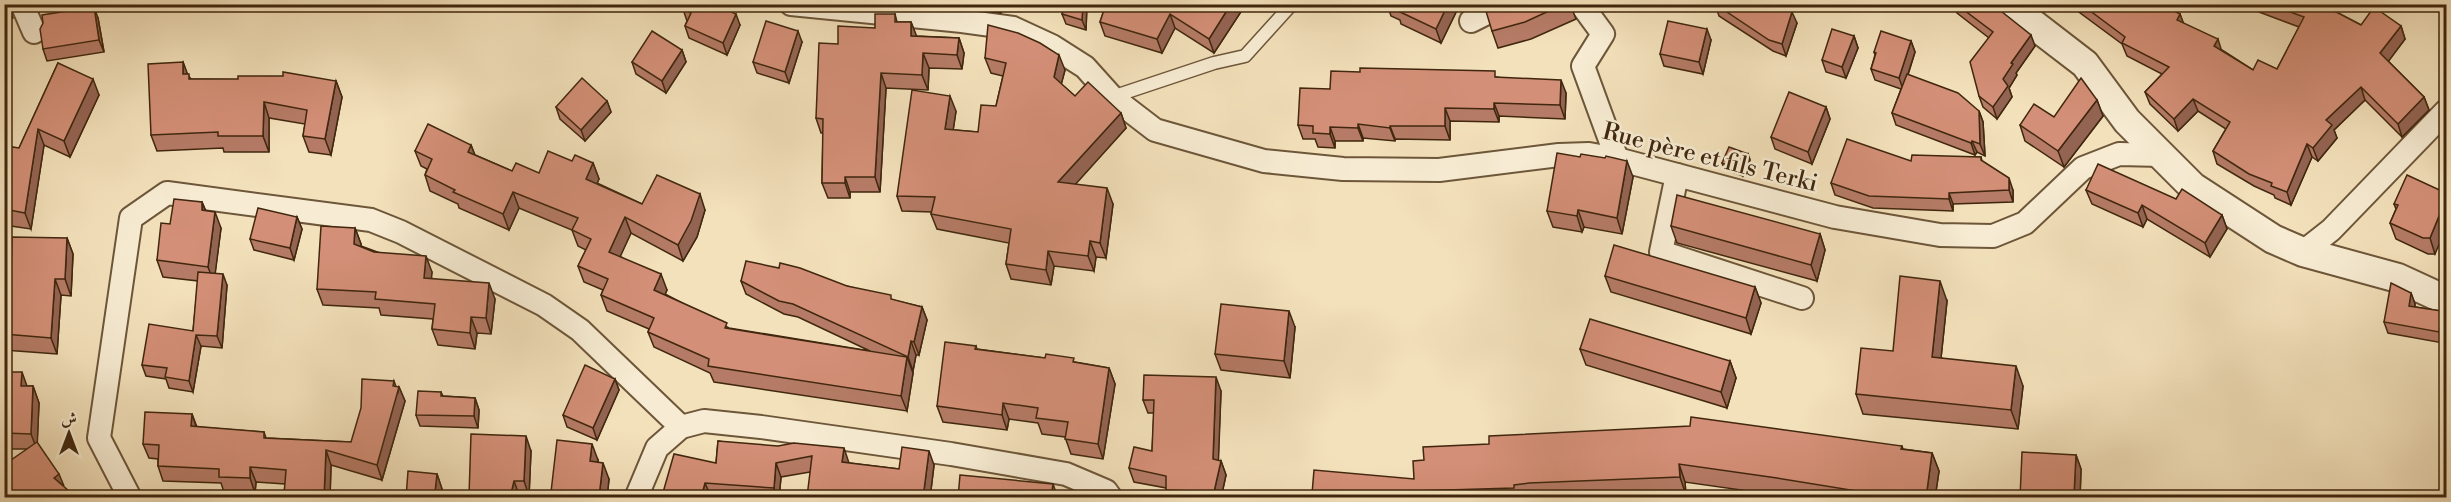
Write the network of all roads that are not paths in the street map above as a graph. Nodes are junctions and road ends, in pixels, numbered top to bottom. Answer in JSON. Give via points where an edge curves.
{"nodes":[{"id":1,"x":22,"y":4,"type":"edge"},
{"id":2,"x":791,"y":4,"type":"edge"},
{"id":3,"x":1292,"y":4,"type":"edge"},
{"id":4,"x":1505,"y":4,"type":"edge"},
{"id":5,"x":1581,"y":4,"type":"edge"},
{"id":6,"x":2007,"y":4,"type":"edge"},
{"id":7,"x":1471,"y":21,"type":"dead end"},
{"id":8,"x":34,"y":32,"type":"dead end"},
{"id":9,"x":1112,"y":97,"type":"junction"},
{"id":10,"x":2446,"y":111,"type":"edge"},
{"id":11,"x":2161,"y":155,"type":"junction"},
{"id":12,"x":1617,"y":159,"type":"junction"},
{"id":13,"x":1677,"y":175,"type":"junction"},
{"id":14,"x":2303,"y":252,"type":"junction"},
{"id":15,"x":1802,"y":298,"type":"dead end"},
{"id":16,"x":2446,"y":300,"type":"edge"},
{"id":17,"x":681,"y":427,"type":"junction"},
{"id":18,"x":130,"y":498,"type":"edge"},
{"id":19,"x":636,"y":498,"type":"edge"},
{"id":20,"x":1111,"y":498,"type":"edge"}],
"edges":[{"from":1,"to":8,"type":"street"},
{"from":2,"to":9,"type":"street","name":"Rue père et fils Terki","via":[[1013,28],[1085,67]]},
{"from":3,"to":9,"type":"lane","via":[[1245,56]]},
{"from":4,"to":7,"type":"street"},
{"from":5,"to":12,"type":"street","via":[[1604,34],[1583,66]]},
{"from":6,"to":11,"type":"street","via":[[2085,64],[2127,121]]},
{"from":9,"to":12,"type":"street","name":"Rue père et fils Terki","via":[[1155,130],[1264,161],[1343,169],[1439,170],[1559,155],[1589,154]]},
{"from":10,"to":14,"type":"street","via":[[2331,230]]},
{"from":11,"to":13,"type":"street","name":"Rue père et fils Terki","via":[[2119,154],[2083,168],[2025,223],[1994,236],[1941,235],[1835,217]]},
{"from":11,"to":14,"type":"street","via":[[2193,187],[2273,239]]},
{"from":12,"to":13,"type":"street","name":"Rue père et fils Terki"},
{"from":13,"to":15,"type":"street","via":[[1661,252]]},
{"from":14,"to":16,"type":"street","via":[[2397,278]]},
{"from":17,"to":18,"type":"street","via":[[580,330],[544,305],[401,232],[371,220],[166,193],[131,218],[99,438]]},
{"from":17,"to":19,"type":"street","via":[[657,448]]},
{"from":17,"to":20,"type":"street","via":[[704,421],[951,454],[1066,474],[1106,491]]}]}
